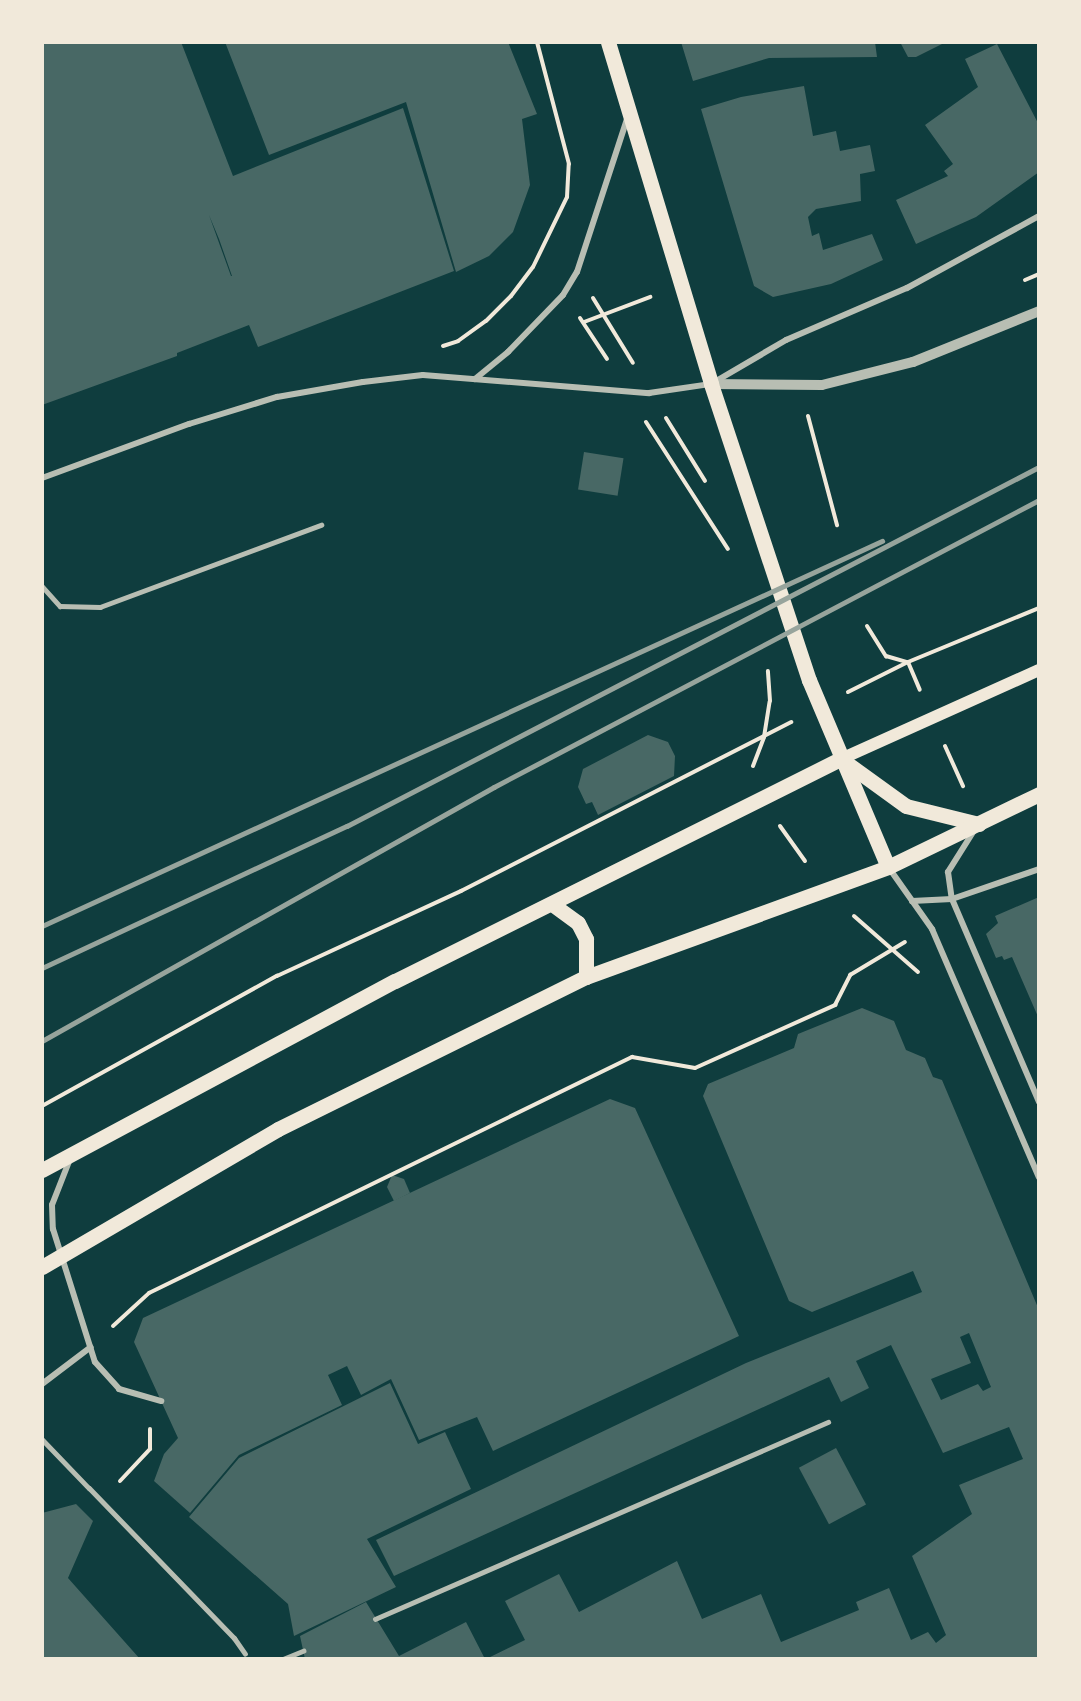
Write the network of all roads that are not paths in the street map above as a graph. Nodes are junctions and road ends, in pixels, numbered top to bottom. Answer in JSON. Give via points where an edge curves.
{"nodes":[{"id":1,"x":608,"y":42,"type":"edge"},
{"id":2,"x":630,"y":112,"type":"junction"},
{"id":3,"x":1039,"y":216,"type":"edge"},
{"id":4,"x":1039,"y":310,"type":"edge"},
{"id":5,"x":475,"y":378,"type":"junction"},
{"id":6,"x":711,"y":384,"type":"junction"},
{"id":7,"x":42,"y":477,"type":"edge"},
{"id":8,"x":321,"y":525,"type":"dead end"},
{"id":9,"x":42,"y":586,"type":"edge"},
{"id":10,"x":1039,"y":670,"type":"edge"},
{"id":11,"x":840,"y":759,"type":"junction"},
{"id":12,"x":1039,"y":794,"type":"edge"},
{"id":13,"x":980,"y":824,"type":"junction"},
{"id":14,"x":888,"y":867,"type":"junction"},
{"id":15,"x":1039,"y":869,"type":"edge"},
{"id":16,"x":952,"y":899,"type":"junction"},
{"id":17,"x":912,"y":901,"type":"junction"},
{"id":18,"x":552,"y":904,"type":"junction"},
{"id":19,"x":586,"y":977,"type":"junction"},
{"id":20,"x":1039,"y":1102,"type":"edge"},
{"id":21,"x":74,"y":1150,"type":"junction"},
{"id":22,"x":42,"y":1170,"type":"edge"},
{"id":23,"x":1039,"y":1177,"type":"edge"},
{"id":24,"x":62,"y":1255,"type":"junction"},
{"id":25,"x":42,"y":1267,"type":"edge"},
{"id":26,"x":91,"y":1347,"type":"junction"},
{"id":27,"x":42,"y":1384,"type":"edge"},
{"id":28,"x":160,"y":1401,"type":"dead end"},
{"id":29,"x":828,"y":1422,"type":"dead end"},
{"id":30,"x":42,"y":1439,"type":"edge"},
{"id":31,"x":90,"y":1488,"type":"joint"},
{"id":32,"x":375,"y":1619,"type":"dead end"},
{"id":33,"x":303,"y":1651,"type":"dead end"},
{"id":34,"x":246,"y":1657,"type":"edge"},
{"id":35,"x":283,"y":1659,"type":"edge"}],
"edges":[{"from":1,"to":2,"type":"main road"},
{"from":2,"to":5,"type":"street","via":[[572,280],[542,318]]},
{"from":2,"to":6,"type":"main road"},
{"from":3,"to":6,"type":"street","via":[[907,288],[786,340]]},
{"from":4,"to":6,"type":"street","via":[[923,358],[822,385]]},
{"from":5,"to":6,"type":"street","via":[[649,393]]},
{"from":5,"to":7,"type":"street","via":[[423,375],[277,397]]},
{"from":6,"to":11,"type":"main road","via":[[809,680]]},
{"from":8,"to":9,"type":"lane","via":[[100,607],[60,606]]},
{"from":10,"to":11,"type":"main road"},
{"from":11,"to":13,"type":"main road","via":[[906,806]]},
{"from":11,"to":14,"type":"main road"},
{"from":11,"to":18,"type":"main road"},
{"from":12,"to":13,"type":"main road"},
{"from":13,"to":14,"type":"main road"},
{"from":13,"to":16,"type":"street","via":[[948,872]]},
{"from":14,"to":17,"type":"street"},
{"from":14,"to":19,"type":"main road"},
{"from":15,"to":16,"type":"street"},
{"from":16,"to":17,"type":"street"},
{"from":16,"to":20,"type":"street"},
{"from":17,"to":23,"type":"street","via":[[932,929]]},
{"from":18,"to":19,"type":"main road","via":[[578,923],[586,939]]},
{"from":18,"to":21,"type":"main road","via":[[395,981]]},
{"from":19,"to":24,"type":"main road","via":[[278,1129]]},
{"from":21,"to":22,"type":"main road"},
{"from":21,"to":24,"type":"street","via":[[52,1205],[53,1229]]},
{"from":24,"to":25,"type":"main road"},
{"from":24,"to":26,"type":"street"},
{"from":26,"to":27,"type":"street"},
{"from":26,"to":28,"type":"street","via":[[94,1362],[119,1389]]},
{"from":29,"to":32,"type":"lane"},
{"from":30,"to":31,"type":"lane"},
{"from":31,"to":34,"type":"street","via":[[234,1638]]},
{"from":33,"to":35,"type":"lane"}]}
